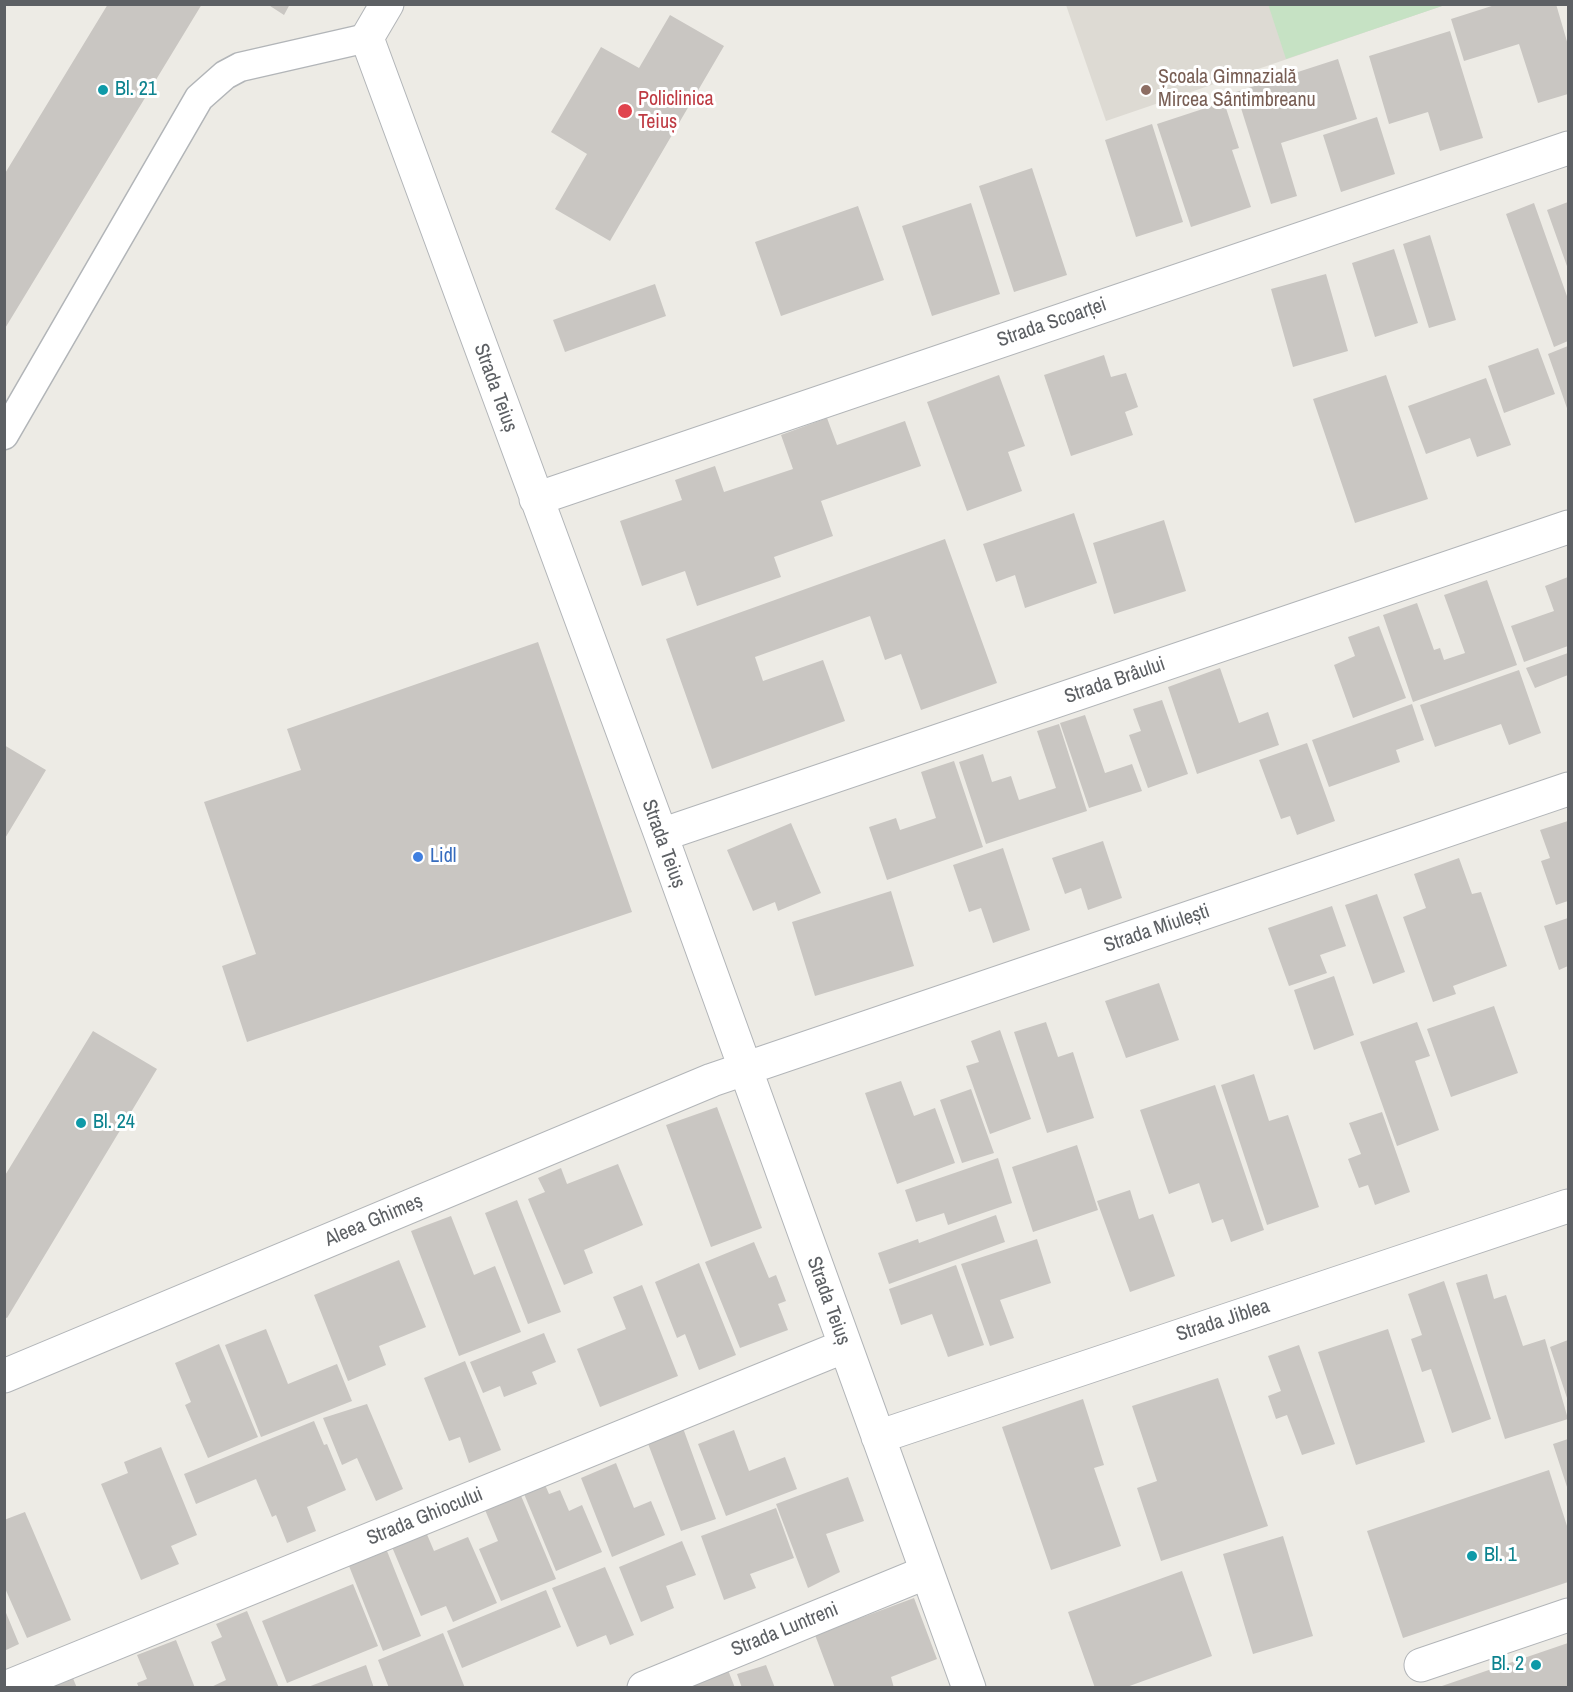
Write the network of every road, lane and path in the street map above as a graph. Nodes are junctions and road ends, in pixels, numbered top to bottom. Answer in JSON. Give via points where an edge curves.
{"nodes":[{"id":1,"x":387,"y":4,"type":"edge"},
{"id":2,"x":367,"y":38,"type":"junction"},
{"id":3,"x":1569,"y":148,"type":"edge"},
{"id":4,"x":4,"y":435,"type":"edge"},
{"id":5,"x":536,"y":499,"type":"junction"},
{"id":6,"x":1569,"y":527,"type":"edge"},
{"id":7,"x":1569,"y":789,"type":"edge"},
{"id":8,"x":661,"y":835,"type":"junction"},
{"id":9,"x":745,"y":1069,"type":"junction"},
{"id":10,"x":1569,"y":1206,"type":"edge"},
{"id":11,"x":845,"y":1347,"type":"junction"},
{"id":12,"x":4,"y":1376,"type":"edge"},
{"id":13,"x":878,"y":1437,"type":"junction"},
{"id":14,"x":927,"y":1572,"type":"junction"},
{"id":15,"x":1569,"y":1615,"type":"edge"},
{"id":16,"x":1421,"y":1665,"type":"dead end"},
{"id":17,"x":5,"y":1688,"type":"edge"},
{"id":18,"x":644,"y":1688,"type":"edge"},
{"id":19,"x":969,"y":1688,"type":"edge"}],
"edges":[{"from":1,"to":2,"type":"street"},
{"from":2,"to":4,"type":"lane","via":[[240,67],[199,98]]},
{"from":2,"to":5,"type":"street","name":"Strada Teiuș"},
{"from":3,"to":5,"type":"street","name":"Strada Scoarței"},
{"from":5,"to":8,"type":"street","name":"Strada Teiuș"},
{"from":6,"to":8,"type":"street","name":"Strada Brâului"},
{"from":7,"to":9,"type":"street","name":"Strada Miulești"},
{"from":8,"to":9,"type":"street","name":"Strada Teiuș"},
{"from":9,"to":11,"type":"street","name":"Strada Teiuș"},
{"from":9,"to":12,"type":"street","name":"Aleea Ghimeș"},
{"from":10,"to":13,"type":"street","name":"Strada Jiblea"},
{"from":11,"to":13,"type":"street","name":"Strada Teiuș"},
{"from":11,"to":17,"type":"street","name":"Strada Ghiocului"},
{"from":13,"to":14,"type":"street","name":"Strada Teiuș"},
{"from":14,"to":18,"type":"street","name":"Strada Luntreni"},
{"from":14,"to":19,"type":"street","name":"Strada Teiuș"},
{"from":15,"to":16,"type":"street"}]}
